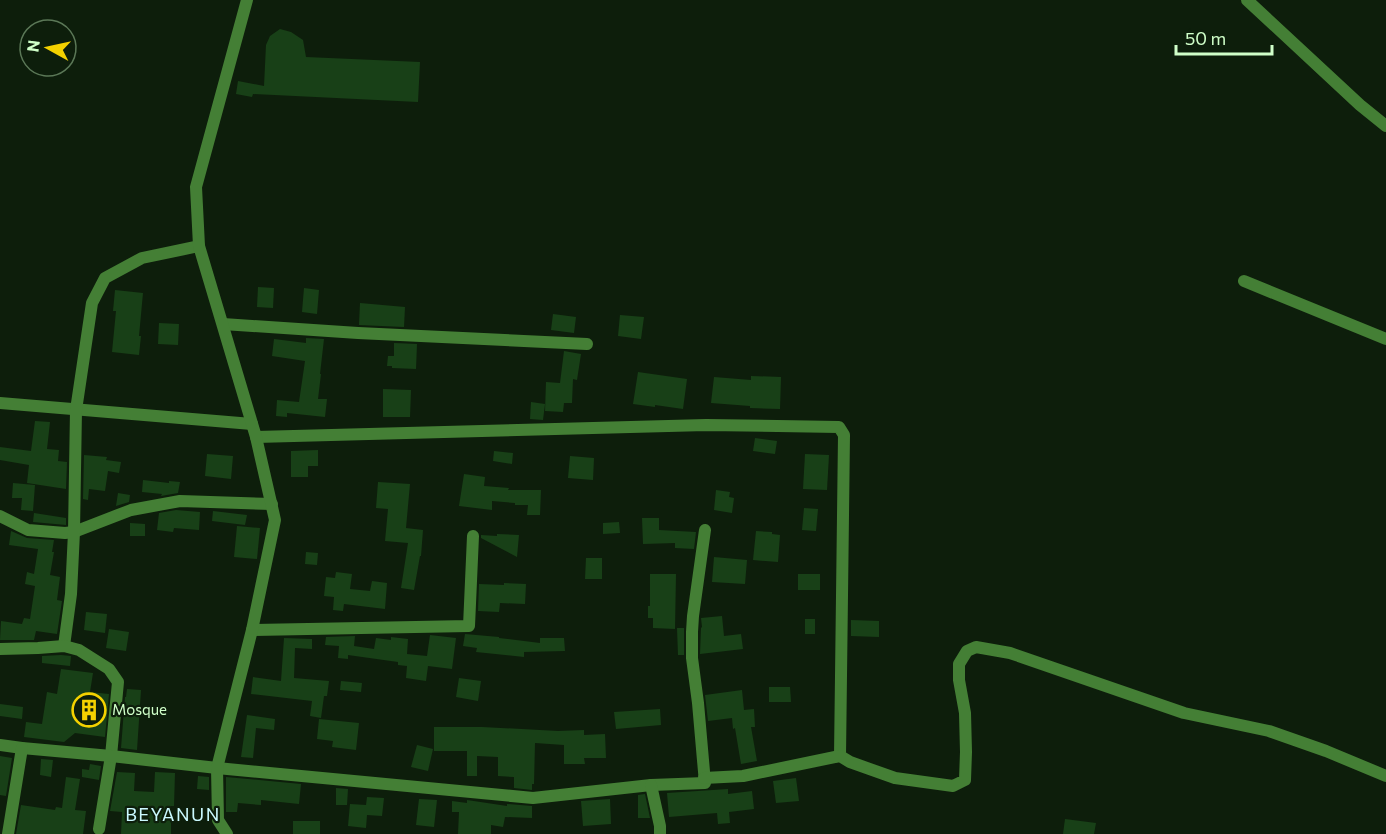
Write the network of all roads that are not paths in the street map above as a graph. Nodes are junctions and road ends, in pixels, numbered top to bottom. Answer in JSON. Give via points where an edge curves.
{"nodes":[{"id":1,"x":247,"y":0,"type":"edge"},
{"id":2,"x":1247,"y":0,"type":"edge"},
{"id":3,"x":1386,"y":126,"type":"edge"},
{"id":4,"x":199,"y":246,"type":"junction"},
{"id":5,"x":1244,"y":281,"type":"dead end"},
{"id":6,"x":223,"y":324,"type":"junction"},
{"id":7,"x":1386,"y":339,"type":"edge"},
{"id":8,"x":587,"y":344,"type":"dead end"},
{"id":9,"x":0,"y":403,"type":"edge"},
{"id":10,"x":76,"y":410,"type":"junction"},
{"id":11,"x":252,"y":423,"type":"junction"},
{"id":12,"x":256,"y":437,"type":"junction"},
{"id":13,"x":272,"y":504,"type":"junction"},
{"id":14,"x":0,"y":516,"type":"edge"},
{"id":15,"x":705,"y":530,"type":"dead end"},
{"id":16,"x":74,"y":532,"type":"junction"},
{"id":17,"x":473,"y":536,"type":"dead end"},
{"id":18,"x":252,"y":630,"type":"junction"},
{"id":19,"x":64,"y":646,"type":"junction"},
{"id":20,"x":0,"y":649,"type":"edge"},
{"id":21,"x":0,"y":745,"type":"edge"},
{"id":22,"x":22,"y":748,"type":"junction"},
{"id":23,"x":111,"y":756,"type":"junction"},
{"id":24,"x":840,"y":756,"type":"junction"},
{"id":25,"x":217,"y":768,"type":"junction"},
{"id":26,"x":1386,"y":776,"type":"edge"},
{"id":27,"x":704,"y":778,"type":"junction"},
{"id":28,"x":651,"y":785,"type":"junction"},
{"id":29,"x":99,"y":829,"type":"dead end"},
{"id":30,"x":224,"y":832,"type":"edge"},
{"id":31,"x":8,"y":834,"type":"edge"},
{"id":32,"x":660,"y":834,"type":"edge"}],
"edges":[{"from":1,"to":4,"type":"street","via":[[195,187]]},
{"from":2,"to":3,"type":"street"},
{"from":4,"to":6,"type":"street"},
{"from":4,"to":10,"type":"street","via":[[142,258],[105,278],[92,303]]},
{"from":5,"to":7,"type":"street"},
{"from":6,"to":8,"type":"street"},
{"from":6,"to":11,"type":"street"},
{"from":9,"to":10,"type":"street"},
{"from":10,"to":11,"type":"street"},
{"from":10,"to":16,"type":"street"},
{"from":11,"to":12,"type":"street"},
{"from":12,"to":13,"type":"street"},
{"from":12,"to":24,"type":"street","via":[[706,425],[839,428],[844,435]]},
{"from":13,"to":16,"type":"street","via":[[180,501],[131,510]]},
{"from":13,"to":18,"type":"street","via":[[275,520]]},
{"from":14,"to":16,"type":"street","via":[[28,530]]},
{"from":15,"to":27,"type":"street","via":[[692,632]]},
{"from":16,"to":19,"type":"street"},
{"from":17,"to":18,"type":"street","via":[[469,626]]},
{"from":18,"to":25,"type":"street"},
{"from":19,"to":20,"type":"street"},
{"from":19,"to":23,"type":"street","via":[[79,650],[109,669],[118,682]]},
{"from":21,"to":22,"type":"street"},
{"from":22,"to":23,"type":"street"},
{"from":22,"to":31,"type":"street"},
{"from":23,"to":25,"type":"street"},
{"from":23,"to":29,"type":"street"},
{"from":24,"to":26,"type":"street","via":[[895,778],[953,786],[965,780],[965,713],[959,664],[967,651],[976,647],[1010,653],[1184,713],[1269,731]]},
{"from":24,"to":27,"type":"street","via":[[743,776]]},
{"from":25,"to":28,"type":"street","via":[[533,798]]},
{"from":25,"to":30,"type":"street","via":[[218,820]]},
{"from":27,"to":28,"type":"street","via":[[705,783]]},
{"from":28,"to":32,"type":"street"}]}
